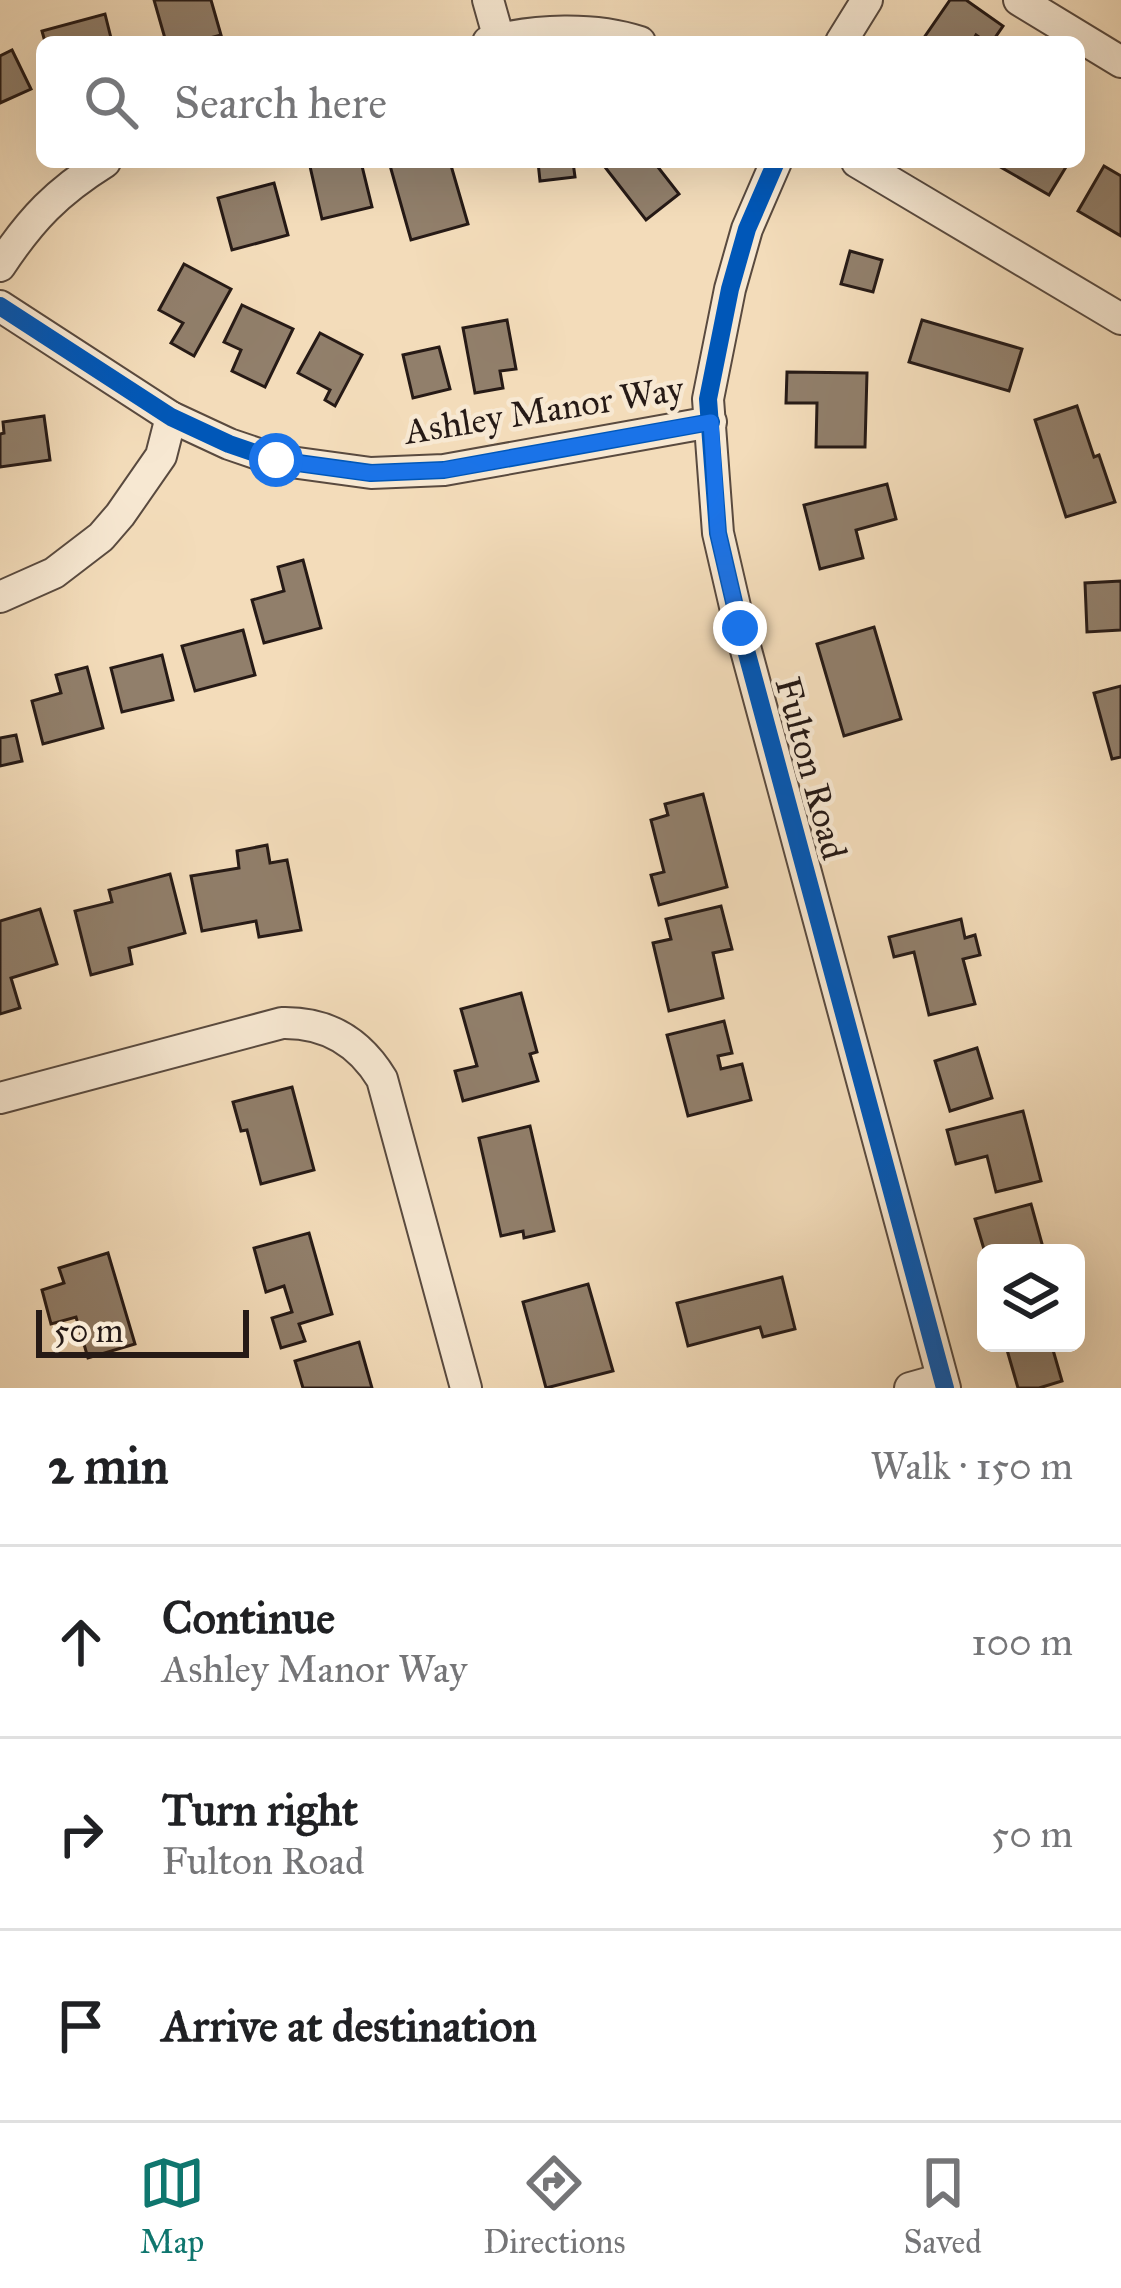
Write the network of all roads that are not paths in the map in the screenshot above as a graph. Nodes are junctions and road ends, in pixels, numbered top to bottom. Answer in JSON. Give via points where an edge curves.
{"nodes":[{"id":1,"x":488,"y":0,"type":"edge"},
{"id":2,"x":866,"y":0,"type":"edge"},
{"id":3,"x":1018,"y":0,"type":"edge"},
{"id":4,"x":493,"y":36,"type":"edge"},
{"id":5,"x":530,"y":36,"type":"edge"},
{"id":6,"x":624,"y":36,"type":"edge"},
{"id":7,"x":845,"y":36,"type":"edge"},
{"id":8,"x":1078,"y":36,"type":"edge"},
{"id":9,"x":1085,"y":40,"type":"edge"},
{"id":10,"x":1121,"y":62,"type":"edge"},
{"id":11,"x":96,"y":168,"type":"edge"},
{"id":12,"x":773,"y":168,"type":"edge"},
{"id":13,"x":867,"y":168,"type":"edge"},
{"id":14,"x":0,"y":266,"type":"edge"},
{"id":15,"x":0,"y":306,"type":"edge"},
{"id":16,"x":1121,"y":319,"type":"edge"},
{"id":17,"x":171,"y":417,"type":"junction"},
{"id":18,"x":711,"y":422,"type":"junction"},
{"id":19,"x":0,"y":597,"type":"edge"},
{"id":20,"x":0,"y":1099,"type":"edge"},
{"id":21,"x":943,"y":1384,"type":"edge"},
{"id":22,"x":466,"y":1388,"type":"edge"},
{"id":23,"x":910,"y":1388,"type":"edge"}],
"edges":[{"from":1,"to":4,"type":"street"},
{"from":2,"to":7,"type":"street"},
{"from":3,"to":8,"type":"street"},
{"from":5,"to":6,"type":"street","via":[[585,30]]},
{"from":9,"to":10,"type":"street"},
{"from":11,"to":14,"type":"street","via":[[24,229]]},
{"from":12,"to":18,"type":"street","name":"Fulton Road","via":[[730,289],[708,399]]},
{"from":13,"to":16,"type":"street"},
{"from":15,"to":17,"type":"street","name":"Ashley Manor Way"},
{"from":17,"to":18,"type":"street","name":"Ashley Manor Way","via":[[276,460],[370,473],[444,470]]},
{"from":17,"to":19,"type":"street","via":[[160,456],[100,537],[54,573]]},
{"from":18,"to":21,"type":"street","name":"Fulton Road","via":[[718,533],[740,628]]},
{"from":20,"to":22,"type":"street","via":[[282,1023],[303,1022],[352,1042],[382,1079]]},
{"from":21,"to":23,"type":"street"}]}
